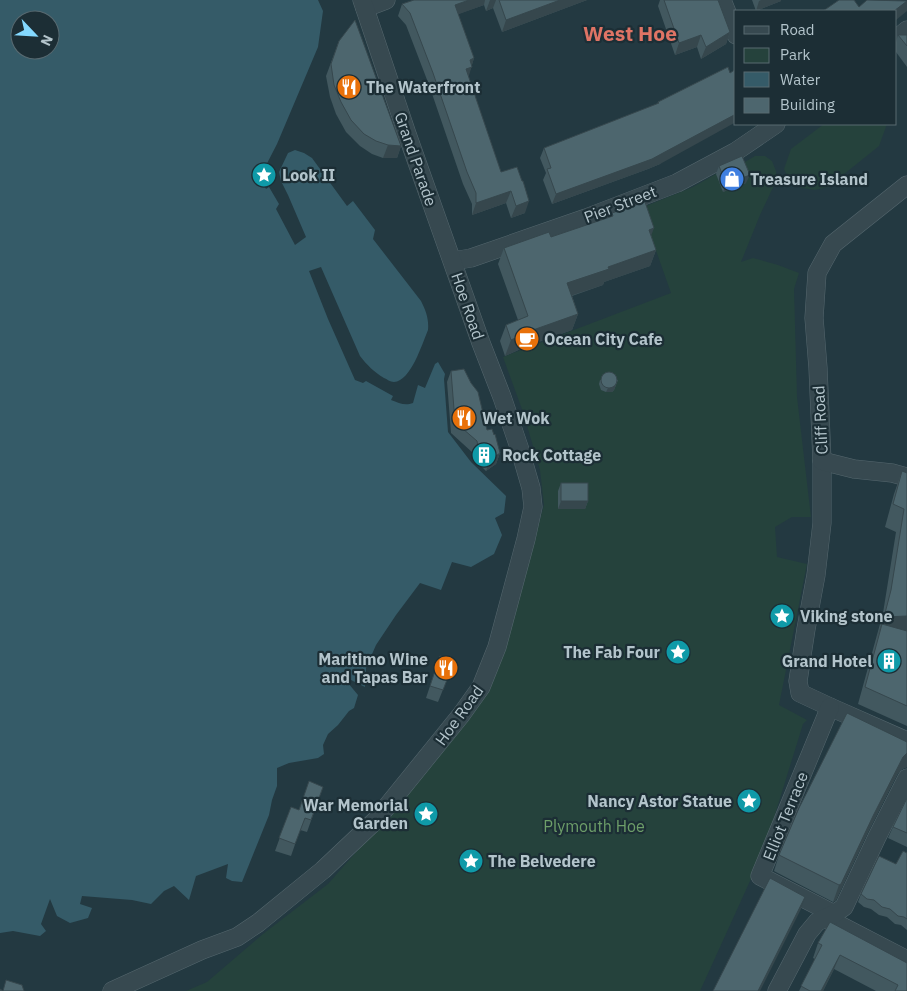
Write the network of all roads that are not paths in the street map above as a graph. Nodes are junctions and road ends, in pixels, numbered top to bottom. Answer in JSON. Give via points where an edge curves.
{"nodes":[{"id":1,"x":386,"y":0,"type":"edge"},
{"id":2,"x":722,"y":0,"type":"edge"},
{"id":3,"x":364,"y":4,"type":"edge"},
{"id":4,"x":734,"y":30,"type":"edge"},
{"id":5,"x":907,"y":30,"type":"edge"},
{"id":6,"x":897,"y":38,"type":"edge"},
{"id":7,"x":774,"y":125,"type":"edge"},
{"id":8,"x":907,"y":185,"type":"edge"},
{"id":9,"x":453,"y":261,"type":"junction"},
{"id":10,"x":822,"y":461,"type":"junction"},
{"id":11,"x":907,"y":477,"type":"edge"},
{"id":12,"x":830,"y":707,"type":"junction"},
{"id":13,"x":907,"y":741,"type":"edge"},
{"id":14,"x":907,"y":778,"type":"edge"},
{"id":15,"x":830,"y":916,"type":"junction"},
{"id":16,"x":907,"y":960,"type":"edge"},
{"id":17,"x":112,"y":991,"type":"edge"},
{"id":18,"x":777,"y":991,"type":"edge"}],
"edges":[{"from":1,"to":3,"type":"street"},
{"from":2,"to":4,"type":"street"},
{"from":3,"to":9,"type":"street","name":"Grand Parade"},
{"from":5,"to":6,"type":"street"},
{"from":7,"to":9,"type":"street","name":"Pier Street","via":[[735,152],[677,182],[558,228],[471,258]]},
{"from":8,"to":10,"type":"street","name":"Cliff Road","via":[[833,244],[817,273],[814,318]]},
{"from":9,"to":17,"type":"street","name":"Hoe Road","via":[[520,450],[533,507],[497,647],[481,687],[376,820],[323,870],[258,923],[236,936]]},
{"from":10,"to":11,"type":"street"},
{"from":10,"to":12,"type":"street","name":"Cliff Road","via":[[822,523],[798,681],[800,693]]},
{"from":12,"to":13,"type":"street"},
{"from":12,"to":15,"type":"street","name":"Elliot Terrace","via":[[760,876]]},
{"from":14,"to":15,"type":"street","via":[[844,907]]},
{"from":15,"to":16,"type":"street"},
{"from":15,"to":18,"type":"street","via":[[817,922],[807,934]]}]}
